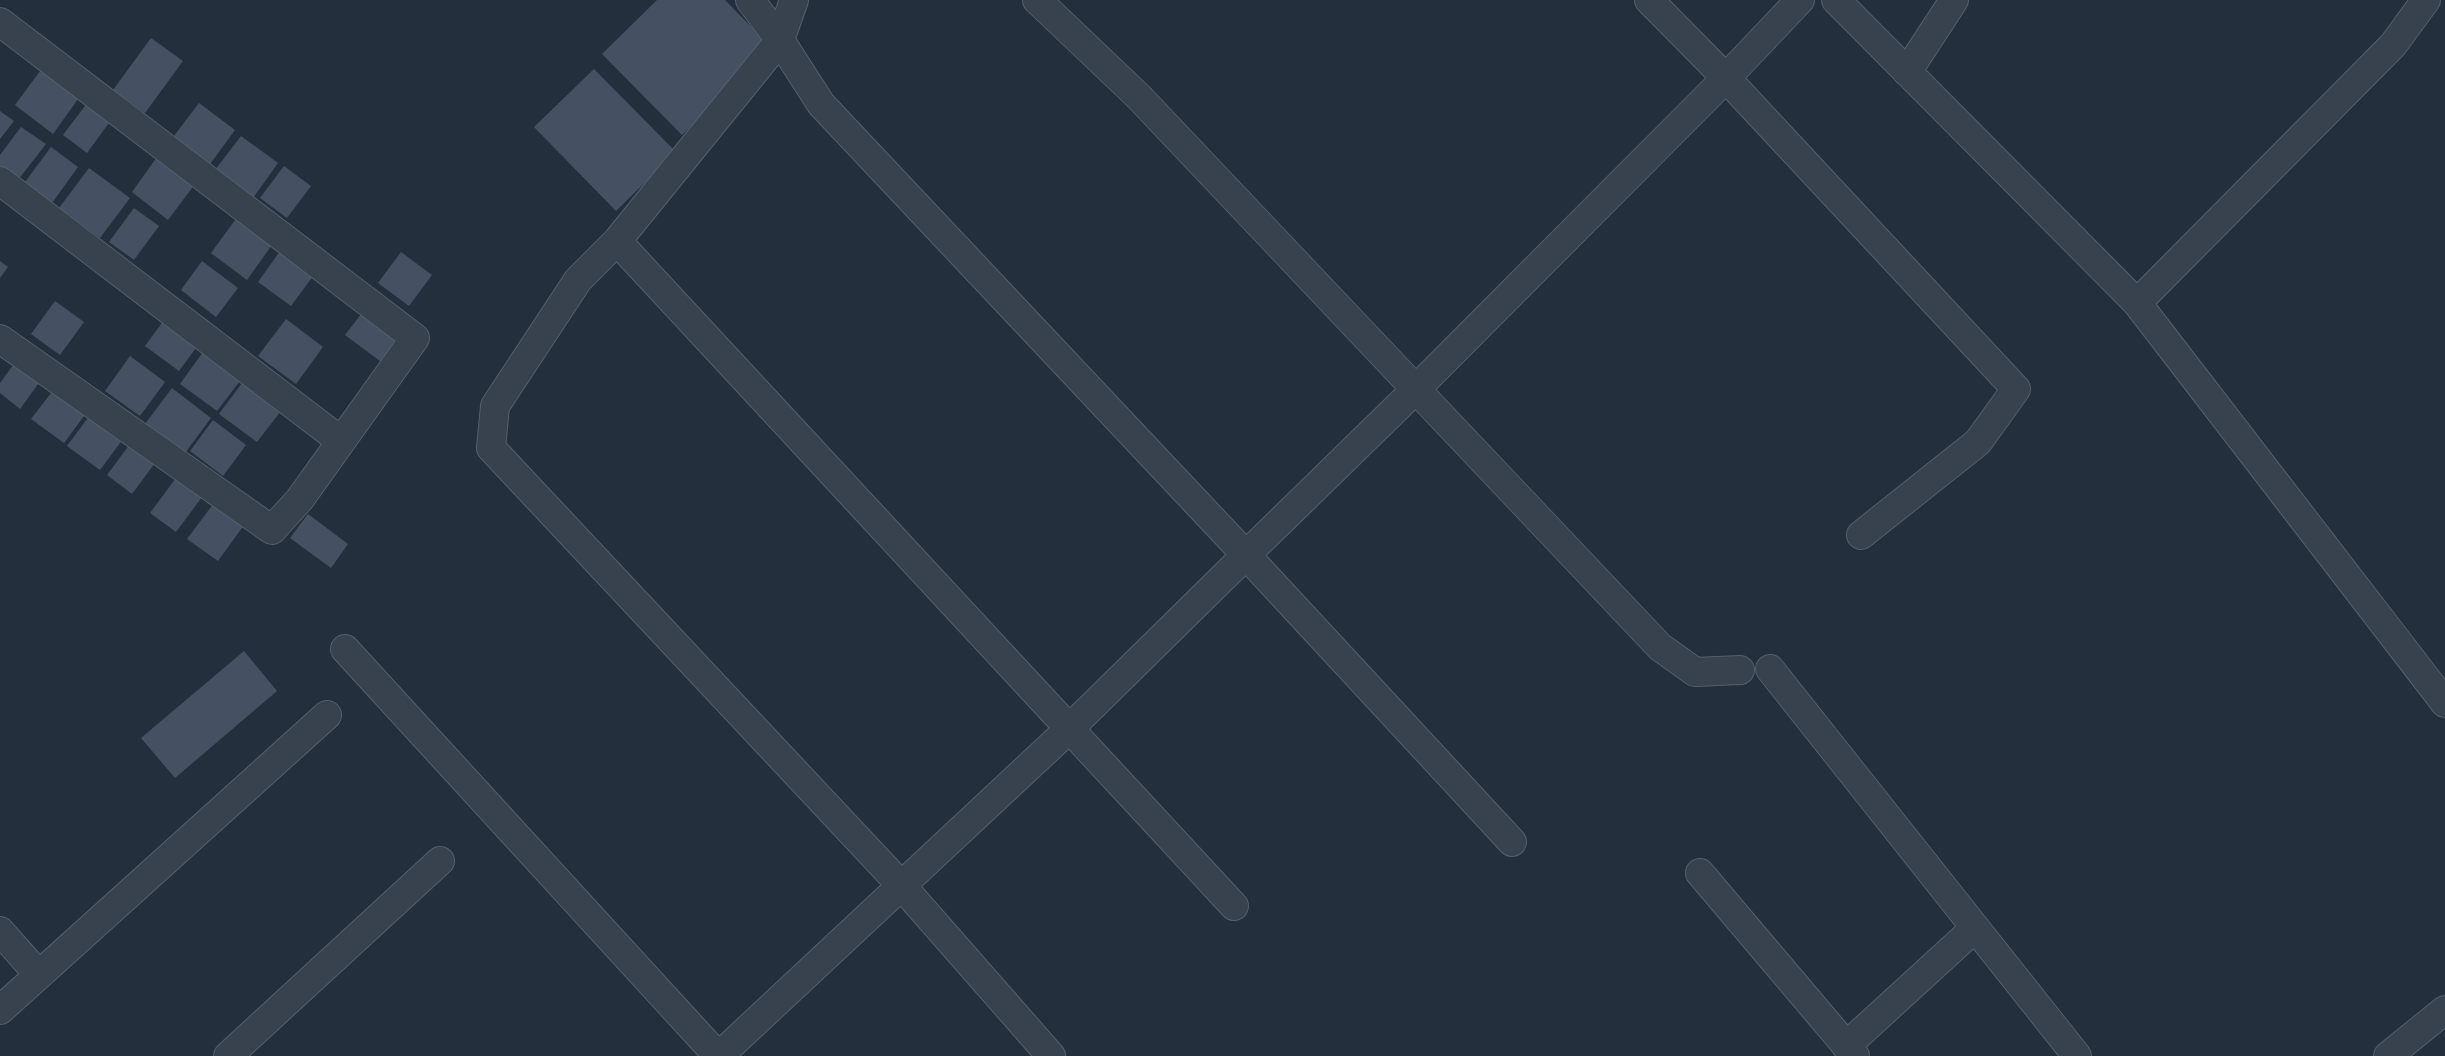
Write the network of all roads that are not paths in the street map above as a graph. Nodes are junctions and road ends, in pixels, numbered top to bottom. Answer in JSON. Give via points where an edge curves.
{"nodes":[{"id":1,"x":750,"y":0,"type":"edge"},
{"id":2,"x":794,"y":0,"type":"edge"},
{"id":3,"x":1037,"y":0,"type":"edge"},
{"id":4,"x":1649,"y":0,"type":"edge"},
{"id":5,"x":1800,"y":0,"type":"edge"},
{"id":6,"x":1836,"y":0,"type":"edge"},
{"id":7,"x":1954,"y":0,"type":"edge"},
{"id":8,"x":2426,"y":0,"type":"edge"},
{"id":9,"x":0,"y":22,"type":"edge"},
{"id":10,"x":780,"y":40,"type":"junction"},
{"id":11,"x":1908,"y":72,"type":"junction"},
{"id":12,"x":1726,"y":78,"type":"junction"},
{"id":13,"x":0,"y":180,"type":"edge"},
{"id":14,"x":617,"y":241,"type":"junction"},
{"id":15,"x":2137,"y":303,"type":"junction"},
{"id":16,"x":0,"y":339,"type":"edge"},
{"id":17,"x":1416,"y":389,"type":"junction"},
{"id":18,"x":341,"y":441,"type":"junction"},
{"id":19,"x":1861,"y":535,"type":"dead end"},
{"id":20,"x":1246,"y":555,"type":"junction"},
{"id":21,"x":345,"y":649,"type":"dead end"},
{"id":22,"x":1770,"y":668,"type":"dead end"},
{"id":23,"x":1740,"y":670,"type":"dead end"},
{"id":24,"x":2445,"y":704,"type":"edge"},
{"id":25,"x":327,"y":715,"type":"dead end"},
{"id":26,"x":1068,"y":730,"type":"junction"},
{"id":27,"x":1512,"y":842,"type":"dead end"},
{"id":28,"x":440,"y":861,"type":"dead end"},
{"id":29,"x":1700,"y":873,"type":"dead end"},
{"id":30,"x":900,"y":885,"type":"junction"},
{"id":31,"x":1234,"y":906,"type":"dead end"},
{"id":32,"x":1975,"y":928,"type":"junction"},
{"id":33,"x":0,"y":931,"type":"edge"},
{"id":34,"x":38,"y":975,"type":"junction"},
{"id":35,"x":0,"y":1010,"type":"edge"},
{"id":36,"x":2445,"y":1010,"type":"edge"},
{"id":37,"x":1851,"y":1051,"type":"edge"},
{"id":38,"x":228,"y":1056,"type":"edge"},
{"id":39,"x":719,"y":1056,"type":"edge"},
{"id":40,"x":1051,"y":1056,"type":"edge"},
{"id":41,"x":2077,"y":1056,"type":"edge"},
{"id":42,"x":2388,"y":1056,"type":"edge"}],
"edges":[{"from":1,"to":10,"type":"street"},
{"from":2,"to":10,"type":"street"},
{"from":3,"to":17,"type":"street","via":[[1139,97]]},
{"from":4,"to":12,"type":"street"},
{"from":5,"to":12,"type":"street"},
{"from":6,"to":11,"type":"street"},
{"from":7,"to":11,"type":"street"},
{"from":8,"to":15,"type":"street","via":[[2393,45]]},
{"from":9,"to":18,"type":"street","via":[[415,338]]},
{"from":10,"to":14,"type":"street"},
{"from":10,"to":20,"type":"street","via":[[822,104]]},
{"from":11,"to":15,"type":"street"},
{"from":12,"to":17,"type":"street"},
{"from":12,"to":19,"type":"street","via":[[2016,389],[1978,442]]},
{"from":13,"to":18,"type":"street"},
{"from":14,"to":26,"type":"street","via":[[896,539]]},
{"from":14,"to":30,"type":"street","via":[[578,280],[495,406],[491,448]]},
{"from":15,"to":24,"type":"street"},
{"from":16,"to":18,"type":"street","via":[[272,530],[300,499]]},
{"from":17,"to":20,"type":"street"},
{"from":17,"to":23,"type":"street","via":[[1660,647],[1695,672]]},
{"from":20,"to":26,"type":"street"},
{"from":20,"to":27,"type":"street"},
{"from":21,"to":39,"type":"street"},
{"from":22,"to":32,"type":"street"},
{"from":25,"to":34,"type":"street"},
{"from":26,"to":30,"type":"street"},
{"from":26,"to":31,"type":"street"},
{"from":28,"to":38,"type":"street"},
{"from":29,"to":37,"type":"street"},
{"from":30,"to":39,"type":"street"},
{"from":30,"to":40,"type":"street"},
{"from":32,"to":37,"type":"street"},
{"from":32,"to":41,"type":"street"},
{"from":33,"to":34,"type":"street"},
{"from":34,"to":35,"type":"street"},
{"from":36,"to":42,"type":"street"}]}
